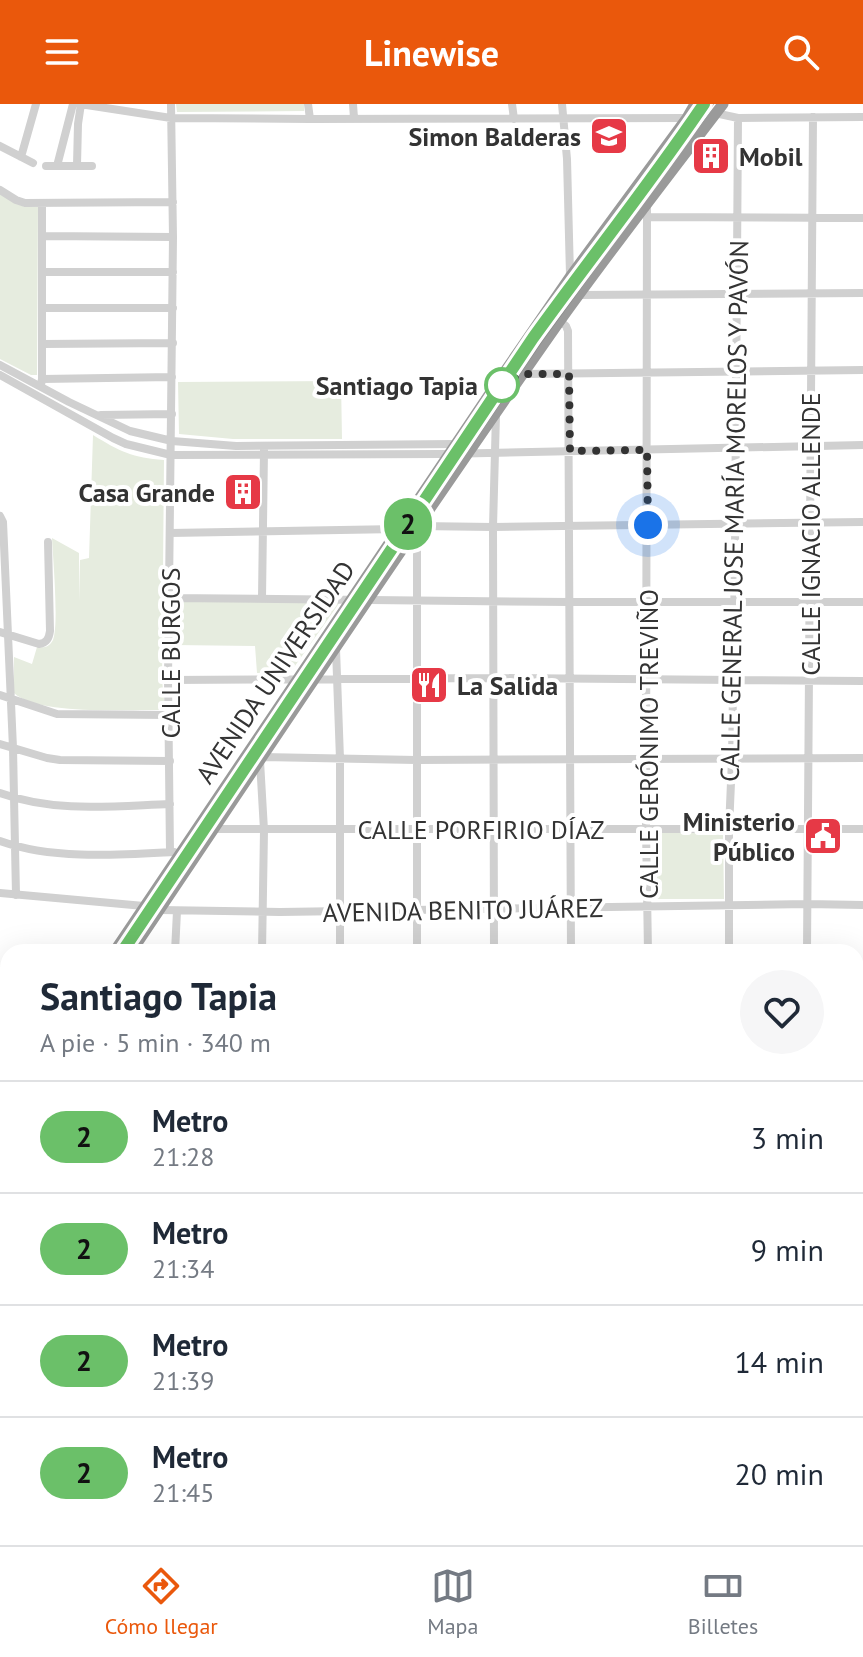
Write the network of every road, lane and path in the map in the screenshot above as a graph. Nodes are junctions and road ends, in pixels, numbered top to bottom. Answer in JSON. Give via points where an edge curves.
{"nodes":[{"id":1,"x":36,"y":104,"type":"edge"},
{"id":2,"x":73,"y":104,"type":"edge"},
{"id":3,"x":80,"y":104,"type":"edge"},
{"id":4,"x":171,"y":104,"type":"edge"},
{"id":5,"x":308,"y":104,"type":"edge"},
{"id":6,"x":353,"y":104,"type":"edge"},
{"id":7,"x":512,"y":104,"type":"edge"},
{"id":8,"x":562,"y":104,"type":"edge"},
{"id":9,"x":695,"y":104,"type":"edge"},
{"id":10,"x":705,"y":104,"type":"edge"},
{"id":11,"x":719,"y":109,"type":"edge"},
{"id":12,"x":813,"y":117,"type":"junction"},
{"id":13,"x":863,"y":117,"type":"edge"},
{"id":14,"x":171,"y":118,"type":"junction"},
{"id":15,"x":354,"y":118,"type":"junction"},
{"id":16,"x":564,"y":118,"type":"junction"},
{"id":17,"x":687,"y":118,"type":"junction"},
{"id":18,"x":738,"y":118,"type":"junction"},
{"id":19,"x":310,"y":119,"type":"junction"},
{"id":20,"x":514,"y":119,"type":"junction"},
{"id":21,"x":73,"y":123,"type":"junction"},
{"id":22,"x":0,"y":146,"type":"edge"},
{"id":23,"x":21,"y":157,"type":"junction"},
{"id":24,"x":33,"y":163,"type":"dead end"},
{"id":25,"x":77,"y":165,"type":"junction"},
{"id":26,"x":46,"y":166,"type":"dead end"},
{"id":27,"x":57,"y":166,"type":"junction"},
{"id":28,"x":92,"y":166,"type":"dead end"},
{"id":29,"x":0,"y":190,"type":"edge"},
{"id":30,"x":647,"y":201,"type":"junction"},
{"id":31,"x":173,"y":202,"type":"junction"},
{"id":32,"x":42,"y":203,"type":"junction"},
{"id":33,"x":647,"y":217,"type":"junction"},
{"id":34,"x":738,"y":218,"type":"junction"},
{"id":35,"x":813,"y":218,"type":"junction"},
{"id":36,"x":863,"y":218,"type":"edge"},
{"id":37,"x":42,"y":236,"type":"junction"},
{"id":38,"x":173,"y":237,"type":"junction"},
{"id":39,"x":42,"y":272,"type":"junction"},
{"id":40,"x":173,"y":272,"type":"junction"},
{"id":41,"x":570,"y":277,"type":"junction"},
{"id":42,"x":863,"y":293,"type":"edge"},
{"id":43,"x":737,"y":294,"type":"junction"},
{"id":44,"x":812,"y":294,"type":"junction"},
{"id":45,"x":579,"y":295,"type":"junction"},
{"id":46,"x":647,"y":295,"type":"junction"},
{"id":47,"x":42,"y":308,"type":"junction"},
{"id":48,"x":173,"y":308,"type":"junction"},
{"id":49,"x":560,"y":321,"type":"junction"},
{"id":50,"x":173,"y":343,"type":"junction"},
{"id":51,"x":42,"y":344,"type":"junction"},
{"id":52,"x":0,"y":365,"type":"edge"},
{"id":53,"x":863,"y":370,"type":"edge"},
{"id":54,"x":811,"y":371,"type":"junction"},
{"id":55,"x":737,"y":372,"type":"junction"},
{"id":56,"x":647,"y":373,"type":"junction"},
{"id":57,"x":524,"y":374,"type":"junction"},
{"id":58,"x":569,"y":374,"type":"junction"},
{"id":59,"x":0,"y":375,"type":"edge"},
{"id":60,"x":172,"y":377,"type":"junction"},
{"id":61,"x":42,"y":382,"type":"junction"},
{"id":62,"x":172,"y":414,"type":"junction"},
{"id":63,"x":496,"y":414,"type":"junction"},
{"id":64,"x":97,"y":415,"type":"junction"},
{"id":65,"x":172,"y":441,"type":"junction"},
{"id":66,"x":863,"y":445,"type":"edge"},
{"id":67,"x":810,"y":447,"type":"junction"},
{"id":68,"x":736,"y":448,"type":"junction"},
{"id":69,"x":452,"y":449,"type":"junction"},
{"id":70,"x":264,"y":450,"type":"junction"},
{"id":71,"x":647,"y":450,"type":"junction"},
{"id":72,"x":570,"y":451,"type":"junction"},
{"id":73,"x":494,"y":452,"type":"junction"},
{"id":74,"x":469,"y":453,"type":"junction"},
{"id":75,"x":171,"y":455,"type":"junction"},
{"id":76,"x":0,"y":517,"type":"edge"},
{"id":77,"x":863,"y":522,"type":"edge"},
{"id":78,"x":810,"y":523,"type":"junction"},
{"id":79,"x":735,"y":524,"type":"junction"},
{"id":80,"x":648,"y":525,"type":"junction"},
{"id":81,"x":570,"y":526,"type":"junction"},
{"id":82,"x":493,"y":527,"type":"junction"},
{"id":83,"x":398,"y":529,"type":"junction"},
{"id":84,"x":263,"y":531,"type":"junction"},
{"id":85,"x":415,"y":531,"type":"junction"},
{"id":86,"x":170,"y":533,"type":"junction"},
{"id":87,"x":48,"y":542,"type":"dead end"},
{"id":88,"x":169,"y":598,"type":"junction"},
{"id":89,"x":262,"y":598,"type":"junction"},
{"id":90,"x":351,"y":598,"type":"junction"},
{"id":91,"x":368,"y":599,"type":"junction"},
{"id":92,"x":417,"y":600,"type":"junction"},
{"id":93,"x":494,"y":601,"type":"junction"},
{"id":94,"x":569,"y":602,"type":"junction"},
{"id":95,"x":648,"y":602,"type":"junction"},
{"id":96,"x":734,"y":602,"type":"junction"},
{"id":97,"x":863,"y":602,"type":"edge"},
{"id":98,"x":810,"y":603,"type":"junction"},
{"id":99,"x":4,"y":633,"type":"edge"},
{"id":100,"x":336,"y":647,"type":"junction"},
{"id":101,"x":316,"y":678,"type":"junction"},
{"id":102,"x":416,"y":678,"type":"junction"},
{"id":103,"x":494,"y":678,"type":"junction"},
{"id":104,"x":648,"y":678,"type":"junction"},
{"id":105,"x":297,"y":679,"type":"junction"},
{"id":106,"x":337,"y":679,"type":"junction"},
{"id":107,"x":569,"y":679,"type":"junction"},
{"id":108,"x":732,"y":679,"type":"junction"},
{"id":109,"x":168,"y":680,"type":"junction"},
{"id":110,"x":809,"y":681,"type":"junction"},
{"id":111,"x":863,"y":681,"type":"edge"},
{"id":112,"x":0,"y":695,"type":"edge"},
{"id":113,"x":10,"y":699,"type":"junction"},
{"id":114,"x":169,"y":715,"type":"junction"},
{"id":115,"x":0,"y":744,"type":"edge"},
{"id":116,"x":13,"y":748,"type":"junction"},
{"id":117,"x":808,"y":758,"type":"junction"},
{"id":118,"x":863,"y":758,"type":"edge"},
{"id":119,"x":262,"y":759,"type":"junction"},
{"id":120,"x":340,"y":759,"type":"junction"},
{"id":121,"x":493,"y":759,"type":"junction"},
{"id":122,"x":569,"y":759,"type":"junction"},
{"id":123,"x":647,"y":759,"type":"junction"},
{"id":124,"x":732,"y":759,"type":"junction"},
{"id":125,"x":416,"y":760,"type":"junction"},
{"id":126,"x":170,"y":761,"type":"junction"},
{"id":127,"x":0,"y":793,"type":"edge"},
{"id":128,"x":14,"y":798,"type":"junction"},
{"id":129,"x":170,"y":804,"type":"junction"},
{"id":130,"x":807,"y":828,"type":"junction"},
{"id":131,"x":196,"y":829,"type":"junction"},
{"id":132,"x":215,"y":829,"type":"junction"},
{"id":133,"x":340,"y":829,"type":"junction"},
{"id":134,"x":417,"y":829,"type":"junction"},
{"id":135,"x":495,"y":829,"type":"junction"},
{"id":136,"x":571,"y":829,"type":"junction"},
{"id":137,"x":646,"y":829,"type":"junction"},
{"id":138,"x":729,"y":829,"type":"junction"},
{"id":139,"x":863,"y":829,"type":"edge"},
{"id":140,"x":264,"y":830,"type":"junction"},
{"id":141,"x":0,"y":841,"type":"edge"},
{"id":142,"x":16,"y":847,"type":"junction"},
{"id":143,"x":176,"y":851,"type":"junction"},
{"id":144,"x":0,"y":893,"type":"edge"},
{"id":145,"x":16,"y":895,"type":"junction"},
{"id":146,"x":807,"y":904,"type":"junction"},
{"id":147,"x":863,"y":905,"type":"edge"},
{"id":148,"x":144,"y":906,"type":"junction"},
{"id":149,"x":729,"y":906,"type":"junction"},
{"id":150,"x":648,"y":907,"type":"junction"},
{"id":151,"x":494,"y":908,"type":"junction"},
{"id":152,"x":571,"y":908,"type":"junction"},
{"id":153,"x":160,"y":910,"type":"junction"},
{"id":154,"x":417,"y":910,"type":"junction"},
{"id":155,"x":177,"y":911,"type":"junction"},
{"id":156,"x":341,"y":911,"type":"junction"},
{"id":157,"x":261,"y":912,"type":"junction"},
{"id":158,"x":119,"y":944,"type":"edge"},
{"id":159,"x":137,"y":944,"type":"edge"},
{"id":160,"x":175,"y":944,"type":"edge"},
{"id":161,"x":262,"y":944,"type":"edge"},
{"id":162,"x":340,"y":944,"type":"edge"},
{"id":163,"x":417,"y":944,"type":"edge"},
{"id":164,"x":494,"y":944,"type":"edge"},
{"id":165,"x":571,"y":944,"type":"edge"},
{"id":166,"x":648,"y":944,"type":"edge"},
{"id":167,"x":729,"y":944,"type":"edge"},
{"id":168,"x":807,"y":944,"type":"edge"}],
"edges":[{"from":1,"to":23,"type":"street"},
{"from":2,"to":21,"type":"street"},
{"from":3,"to":14,"type":"street"},
{"from":3,"to":21,"type":"street"},
{"from":4,"to":14,"type":"street","name":"CALLE BURGOS"},
{"from":5,"to":19,"type":"street"},
{"from":6,"to":15,"type":"street"},
{"from":7,"to":20,"type":"street"},
{"from":8,"to":16,"type":"street"},
{"from":9,"to":17,"type":"highway","name":"AVENIDA UNIVERSIDAD"},
{"from":10,"to":11,"type":"highway","via":[[707,110]]},
{"from":11,"to":18,"type":"street"},
{"from":11,"to":30,"type":"highway","name":"AVENIDA UNIVERSIDAD"},
{"from":12,"to":13,"type":"street"},
{"from":12,"to":18,"type":"street"},
{"from":12,"to":35,"type":"street","name":"CALLE IGNACIO ALLENDE"},
{"from":14,"to":19,"type":"street"},
{"from":14,"to":31,"type":"street","name":"CALLE BURGOS"},
{"from":15,"to":19,"type":"street"},
{"from":15,"to":20,"type":"street"},
{"from":16,"to":17,"type":"street"},
{"from":16,"to":20,"type":"street"},
{"from":16,"to":41,"type":"street"},
{"from":17,"to":41,"type":"highway","name":"AVENIDA UNIVERSIDAD"},
{"from":18,"to":34,"type":"street","name":"CALLE GENERAL JOSE MARÍA MORELOS Y PAVÓN"},
{"from":21,"to":25,"type":"street"},
{"from":21,"to":27,"type":"street"},
{"from":22,"to":23,"type":"street"},
{"from":23,"to":24,"type":"street"},
{"from":25,"to":27,"type":"street"},
{"from":25,"to":28,"type":"street"},
{"from":26,"to":27,"type":"street"},
{"from":29,"to":32,"type":"street","via":[[25,203]]},
{"from":30,"to":33,"type":"street","name":"CALLE GERÓNIMO TREVIÑO"},
{"from":30,"to":45,"type":"highway","name":"AVENIDA UNIVERSIDAD"},
{"from":31,"to":32,"type":"street"},
{"from":31,"to":38,"type":"street","name":"CALLE BURGOS"},
{"from":32,"to":37,"type":"street"},
{"from":33,"to":34,"type":"street"},
{"from":33,"to":46,"type":"street","name":"CALLE GERÓNIMO TREVIÑO"},
{"from":34,"to":35,"type":"street"},
{"from":34,"to":43,"type":"street","name":"CALLE GENERAL JOSE MARÍA MORELOS Y PAVÓN"},
{"from":35,"to":36,"type":"street"},
{"from":35,"to":44,"type":"street","name":"CALLE IGNACIO ALLENDE"},
{"from":37,"to":38,"type":"street"},
{"from":37,"to":39,"type":"street"},
{"from":38,"to":40,"type":"street","name":"CALLE BURGOS"},
{"from":39,"to":40,"type":"street"},
{"from":39,"to":47,"type":"street"},
{"from":40,"to":48,"type":"street","name":"CALLE BURGOS"},
{"from":41,"to":69,"type":"highway","name":"AVENIDA UNIVERSIDAD"},
{"from":42,"to":44,"type":"street"},
{"from":43,"to":44,"type":"street"},
{"from":43,"to":46,"type":"street"},
{"from":43,"to":55,"type":"street","name":"CALLE GENERAL JOSE MARÍA MORELOS Y PAVÓN"},
{"from":44,"to":54,"type":"street","name":"CALLE IGNACIO ALLENDE"},
{"from":45,"to":46,"type":"street"},
{"from":45,"to":49,"type":"highway","name":"AVENIDA UNIVERSIDAD"},
{"from":46,"to":56,"type":"street","name":"CALLE GERÓNIMO TREVIÑO"},
{"from":47,"to":48,"type":"street"},
{"from":47,"to":51,"type":"street"},
{"from":48,"to":50,"type":"street","name":"CALLE BURGOS"},
{"from":49,"to":57,"type":"highway","name":"AVENIDA UNIVERSIDAD"},
{"from":49,"to":58,"type":"street","via":[[568,331]]},
{"from":50,"to":51,"type":"street"},
{"from":50,"to":60,"type":"street","name":"CALLE BURGOS"},
{"from":51,"to":61,"type":"street"},
{"from":52,"to":61,"type":"street"},
{"from":53,"to":54,"type":"street"},
{"from":54,"to":55,"type":"street"},
{"from":54,"to":67,"type":"street","name":"CALLE IGNACIO ALLENDE"},
{"from":55,"to":56,"type":"street"},
{"from":55,"to":68,"type":"street","name":"CALLE GENERAL JOSE MARÍA MORELOS Y PAVÓN"},
{"from":56,"to":58,"type":"street"},
{"from":56,"to":71,"type":"street","name":"CALLE GERÓNIMO TREVIÑO"},
{"from":57,"to":58,"type":"street"},
{"from":57,"to":63,"type":"highway","name":"AVENIDA UNIVERSIDAD"},
{"from":58,"to":72,"type":"street"},
{"from":59,"to":75,"type":"street","via":[[113,438]]},
{"from":60,"to":61,"type":"street"},
{"from":60,"to":62,"type":"street","name":"CALLE BURGOS"},
{"from":61,"to":64,"type":"street"},
{"from":62,"to":64,"type":"street"},
{"from":62,"to":65,"type":"street","name":"CALLE BURGOS"},
{"from":63,"to":73,"type":"street"},
{"from":63,"to":74,"type":"highway","name":"AVENIDA UNIVERSIDAD"},
{"from":64,"to":65,"type":"street","via":[[130,431]]},
{"from":65,"to":70,"type":"street"},
{"from":65,"to":75,"type":"street","name":"CALLE BURGOS"},
{"from":66,"to":67,"type":"street"},
{"from":67,"to":68,"type":"street"},
{"from":67,"to":78,"type":"street","name":"CALLE IGNACIO ALLENDE"},
{"from":68,"to":71,"type":"street"},
{"from":68,"to":79,"type":"street","name":"CALLE GENERAL JOSE MARÍA MORELOS Y PAVÓN"},
{"from":69,"to":70,"type":"street"},
{"from":69,"to":74,"type":"street"},
{"from":69,"to":83,"type":"highway","name":"AVENIDA UNIVERSIDAD"},
{"from":70,"to":75,"type":"street"},
{"from":70,"to":84,"type":"street"},
{"from":71,"to":72,"type":"street"},
{"from":71,"to":80,"type":"street","name":"CALLE GERÓNIMO TREVIÑO"},
{"from":72,"to":73,"type":"street"},
{"from":72,"to":81,"type":"street"},
{"from":73,"to":74,"type":"street"},
{"from":73,"to":82,"type":"street"},
{"from":74,"to":85,"type":"highway","name":"AVENIDA UNIVERSIDAD"},
{"from":75,"to":86,"type":"street","name":"CALLE BURGOS"},
{"from":76,"to":99,"type":"street"},
{"from":77,"to":78,"type":"street"},
{"from":78,"to":79,"type":"street"},
{"from":78,"to":98,"type":"street","name":"CALLE IGNACIO ALLENDE"},
{"from":79,"to":80,"type":"street"},
{"from":79,"to":96,"type":"street","name":"CALLE GENERAL JOSE MARÍA MORELOS Y PAVÓN"},
{"from":80,"to":81,"type":"street"},
{"from":80,"to":95,"type":"street","name":"CALLE GERÓNIMO TREVIÑO"},
{"from":81,"to":82,"type":"street"},
{"from":81,"to":94,"type":"street"},
{"from":82,"to":85,"type":"street"},
{"from":82,"to":93,"type":"street"},
{"from":83,"to":84,"type":"street"},
{"from":83,"to":90,"type":"highway","name":"AVENIDA UNIVERSIDAD"},
{"from":84,"to":86,"type":"street"},
{"from":84,"to":89,"type":"street"},
{"from":85,"to":91,"type":"highway","name":"AVENIDA UNIVERSIDAD"},
{"from":85,"to":92,"type":"street"},
{"from":86,"to":88,"type":"street","name":"CALLE BURGOS"},
{"from":87,"to":99,"type":"street","via":[[49,636],[39,644]]},
{"from":88,"to":89,"type":"street"},
{"from":88,"to":109,"type":"street","name":"CALLE BURGOS"},
{"from":89,"to":90,"type":"street"},
{"from":90,"to":91,"type":"street"},
{"from":90,"to":105,"type":"highway","name":"AVENIDA UNIVERSIDAD"},
{"from":91,"to":92,"type":"street"},
{"from":91,"to":100,"type":"highway","name":"AVENIDA UNIVERSIDAD"},
{"from":92,"to":93,"type":"street"},
{"from":92,"to":102,"type":"street"},
{"from":93,"to":94,"type":"street"},
{"from":93,"to":103,"type":"street"},
{"from":94,"to":95,"type":"street"},
{"from":94,"to":107,"type":"street"},
{"from":95,"to":96,"type":"street"},
{"from":95,"to":104,"type":"street","name":"CALLE GERÓNIMO TREVIÑO"},
{"from":96,"to":98,"type":"street"},
{"from":96,"to":108,"type":"street","name":"CALLE GENERAL JOSE MARÍA MORELOS Y PAVÓN"},
{"from":97,"to":98,"type":"street"},
{"from":98,"to":110,"type":"street","name":"CALLE IGNACIO ALLENDE"},
{"from":99,"to":113,"type":"street"},
{"from":100,"to":101,"type":"highway","name":"AVENIDA UNIVERSIDAD"},
{"from":100,"to":106,"type":"street"},
{"from":101,"to":105,"type":"street"},
{"from":101,"to":106,"type":"street"},
{"from":101,"to":119,"type":"highway","name":"AVENIDA UNIVERSIDAD"},
{"from":102,"to":103,"type":"street"},
{"from":102,"to":106,"type":"street"},
{"from":102,"to":125,"type":"street"},
{"from":103,"to":107,"type":"street"},
{"from":103,"to":121,"type":"street"},
{"from":104,"to":107,"type":"street"},
{"from":104,"to":108,"type":"street"},
{"from":104,"to":123,"type":"street","name":"CALLE GERÓNIMO TREVIÑO"},
{"from":105,"to":109,"type":"street"},
{"from":105,"to":131,"type":"highway","name":"AVENIDA UNIVERSIDAD"},
{"from":106,"to":120,"type":"street"},
{"from":107,"to":122,"type":"street"},
{"from":108,"to":110,"type":"street"},
{"from":108,"to":124,"type":"street","name":"CALLE GENERAL JOSE MARÍA MORELOS Y PAVÓN"},
{"from":109,"to":114,"type":"street","name":"CALLE BURGOS"},
{"from":110,"to":111,"type":"street"},
{"from":110,"to":117,"type":"street","name":"CALLE IGNACIO ALLENDE"},
{"from":112,"to":113,"type":"street"},
{"from":113,"to":114,"type":"street","via":[[64,714]]},
{"from":113,"to":116,"type":"street"},
{"from":114,"to":126,"type":"street","name":"CALLE BURGOS"},
{"from":115,"to":116,"type":"street"},
{"from":116,"to":126,"type":"street","via":[[60,760]]},
{"from":116,"to":128,"type":"street"},
{"from":117,"to":118,"type":"street"},
{"from":117,"to":124,"type":"street"},
{"from":117,"to":130,"type":"street","name":"CALLE IGNACIO ALLENDE"},
{"from":119,"to":120,"type":"street"},
{"from":119,"to":132,"type":"highway","name":"AVENIDA UNIVERSIDAD"},
{"from":119,"to":140,"type":"street"},
{"from":120,"to":125,"type":"street"},
{"from":120,"to":133,"type":"street"},
{"from":121,"to":122,"type":"street"},
{"from":121,"to":125,"type":"street"},
{"from":121,"to":135,"type":"street"},
{"from":122,"to":123,"type":"street"},
{"from":122,"to":136,"type":"street"},
{"from":123,"to":124,"type":"street"},
{"from":123,"to":137,"type":"street","name":"CALLE GERÓNIMO TREVIÑO"},
{"from":124,"to":138,"type":"street","name":"CALLE GENERAL JOSE MARÍA MORELOS Y PAVÓN"},
{"from":125,"to":134,"type":"street"},
{"from":126,"to":129,"type":"street","name":"CALLE BURGOS"},
{"from":127,"to":128,"type":"street"},
{"from":128,"to":129,"type":"street","via":[[66,807]]},
{"from":128,"to":142,"type":"street"},
{"from":129,"to":143,"type":"street","name":"CALLE BURGOS"},
{"from":130,"to":138,"type":"street","name":"CALLE PORFIRIO DÍAZ"},
{"from":130,"to":139,"type":"street","name":"CALLE PORFIRIO DÍAZ"},
{"from":130,"to":146,"type":"street","name":"CALLE IGNACIO ALLENDE"},
{"from":131,"to":132,"type":"street","name":"CALLE PORFIRIO DÍAZ"},
{"from":131,"to":143,"type":"highway","name":"AVENIDA UNIVERSIDAD"},
{"from":132,"to":140,"type":"street","name":"CALLE PORFIRIO DÍAZ"},
{"from":132,"to":153,"type":"highway","name":"AVENIDA UNIVERSIDAD"},
{"from":133,"to":134,"type":"street","name":"CALLE PORFIRIO DÍAZ"},
{"from":133,"to":140,"type":"street","name":"CALLE PORFIRIO DÍAZ"},
{"from":133,"to":156,"type":"street"},
{"from":134,"to":135,"type":"street","name":"CALLE PORFIRIO DÍAZ"},
{"from":134,"to":154,"type":"street"},
{"from":135,"to":136,"type":"street","name":"CALLE PORFIRIO DÍAZ"},
{"from":135,"to":151,"type":"street"},
{"from":136,"to":137,"type":"street","name":"CALLE PORFIRIO DÍAZ"},
{"from":136,"to":152,"type":"street"},
{"from":137,"to":138,"type":"street","name":"CALLE PORFIRIO DÍAZ"},
{"from":137,"to":150,"type":"street","name":"CALLE GERÓNIMO TREVIÑO"},
{"from":138,"to":149,"type":"street","name":"CALLE GENERAL JOSE MARÍA MORELOS Y PAVÓN"},
{"from":140,"to":157,"type":"street"},
{"from":141,"to":142,"type":"street"},
{"from":142,"to":143,"type":"street","via":[[65,853]]},
{"from":142,"to":145,"type":"street"},
{"from":143,"to":148,"type":"highway","name":"AVENIDA UNIVERSIDAD"},
{"from":144,"to":145,"type":"street"},
{"from":145,"to":148,"type":"street"},
{"from":146,"to":147,"type":"street","name":"AVENIDA BENITO JUÁREZ"},
{"from":146,"to":149,"type":"street","name":"AVENIDA BENITO JUÁREZ"},
{"from":146,"to":168,"type":"street","name":"CALLE IGNACIO ALLENDE"},
{"from":148,"to":158,"type":"highway","name":"AVENIDA UNIVERSIDAD"},
{"from":149,"to":150,"type":"street","name":"AVENIDA BENITO JUÁREZ"},
{"from":149,"to":167,"type":"street","name":"CALLE GENERAL JOSE MARÍA MORELOS Y PAVÓN"},
{"from":150,"to":152,"type":"street","name":"AVENIDA BENITO JUÁREZ"},
{"from":150,"to":166,"type":"street","name":"CALLE GERÓNIMO TREVIÑO"},
{"from":151,"to":152,"type":"street","name":"AVENIDA BENITO JUÁREZ"},
{"from":151,"to":154,"type":"street","name":"AVENIDA BENITO JUÁREZ"},
{"from":151,"to":164,"type":"street"},
{"from":152,"to":165,"type":"street"},
{"from":153,"to":155,"type":"street","name":"AVENIDA BENITO JUÁREZ"},
{"from":153,"to":159,"type":"highway","name":"AVENIDA UNIVERSIDAD"},
{"from":154,"to":156,"type":"street","name":"AVENIDA BENITO JUÁREZ"},
{"from":154,"to":163,"type":"street"},
{"from":155,"to":157,"type":"street","name":"AVENIDA BENITO JUÁREZ"},
{"from":155,"to":160,"type":"street"},
{"from":156,"to":157,"type":"street","name":"AVENIDA BENITO JUÁREZ"},
{"from":156,"to":162,"type":"street"},
{"from":157,"to":161,"type":"street"}]}
